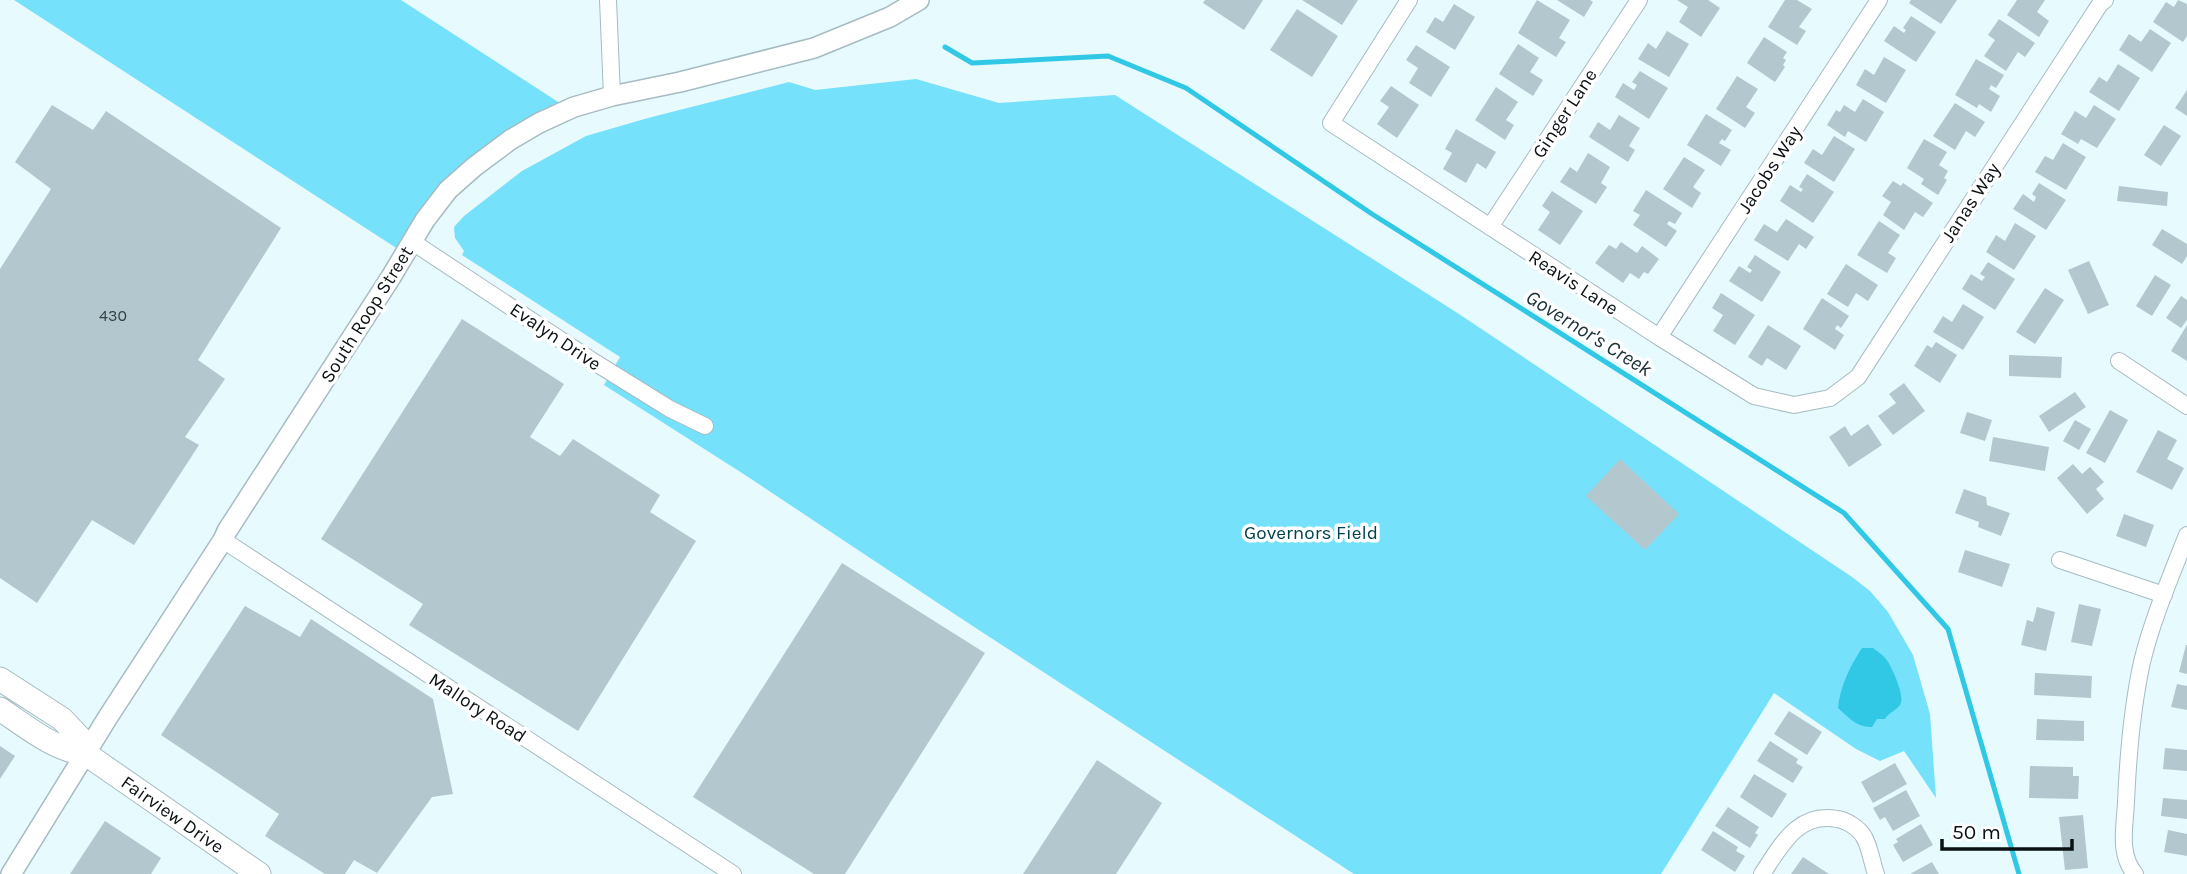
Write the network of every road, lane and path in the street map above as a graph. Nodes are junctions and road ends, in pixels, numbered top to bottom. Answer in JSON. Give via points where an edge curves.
{"nodes":[{"id":1,"x":608,"y":0,"type":"edge"},
{"id":2,"x":919,"y":0,"type":"edge"},
{"id":3,"x":1409,"y":0,"type":"edge"},
{"id":4,"x":1639,"y":0,"type":"edge"},
{"id":5,"x":1879,"y":0,"type":"edge"},
{"id":6,"x":2105,"y":0,"type":"edge"},
{"id":7,"x":612,"y":96,"type":"junction"},
{"id":8,"x":1490,"y":227,"type":"junction"},
{"id":9,"x":411,"y":241,"type":"junction"},
{"id":10,"x":1659,"y":337,"type":"junction"},
{"id":11,"x":2119,"y":362,"type":"dead end"},
{"id":12,"x":1829,"y":398,"type":"joint"},
{"id":13,"x":2187,"y":406,"type":"edge"},
{"id":14,"x":705,"y":426,"type":"dead end"},
{"id":15,"x":2187,"y":535,"type":"edge"},
{"id":16,"x":223,"y":540,"type":"junction"},
{"id":17,"x":2060,"y":560,"type":"dead end"},
{"id":18,"x":2164,"y":596,"type":"junction"},
{"id":19,"x":0,"y":679,"type":"edge"},
{"id":20,"x":0,"y":709,"type":"edge"},
{"id":21,"x":86,"y":754,"type":"junction"},
{"id":22,"x":11,"y":874,"type":"edge"},
{"id":23,"x":259,"y":874,"type":"edge"},
{"id":24,"x":733,"y":874,"type":"edge"},
{"id":25,"x":1762,"y":874,"type":"edge"},
{"id":26,"x":1876,"y":874,"type":"edge"},
{"id":27,"x":2135,"y":874,"type":"edge"}],
"edges":[{"from":1,"to":7,"type":"street"},
{"from":2,"to":7,"type":"street","name":"South Roop Street","via":[[814,48]]},
{"from":3,"to":8,"type":"street","name":"Reavis Lane","via":[[1331,123]]},
{"from":4,"to":8,"type":"street","name":"Ginger Lane"},
{"from":5,"to":10,"type":"street","name":"Jacobs Way"},
{"from":6,"to":12,"type":"street","name":"Janas Way","via":[[1858,377]]},
{"from":7,"to":9,"type":"street","name":"South Roop Street","via":[[573,107],[510,140],[449,190]]},
{"from":8,"to":10,"type":"street","name":"Reavis Lane"},
{"from":9,"to":14,"type":"street","name":"Evalyn Drive","via":[[591,360]]},
{"from":9,"to":16,"type":"street","name":"South Roop Street"},
{"from":10,"to":12,"type":"street","name":"Reavis Lane","via":[[1754,396],[1794,405]]},
{"from":11,"to":13,"type":"street"},
{"from":15,"to":18,"type":"street"},
{"from":16,"to":21,"type":"street","name":"South Roop Street"},
{"from":16,"to":24,"type":"street","name":"Mallory Road"},
{"from":17,"to":18,"type":"street"},
{"from":18,"to":27,"type":"street","via":[[2143,659],[2128,753],[2124,853]]},
{"from":19,"to":21,"type":"main road","name":"Fairview Drive","via":[[62,719],[80,738]]},
{"from":20,"to":21,"type":"main road","name":"Fairview Drive","via":[[55,746]]},
{"from":21,"to":22,"type":"street","name":"South Roop Street"},
{"from":21,"to":23,"type":"main road","name":"Fairview Drive"},
{"from":25,"to":26,"type":"street","via":[[1797,827],[1819,817],[1853,826],[1864,837]]}]}
